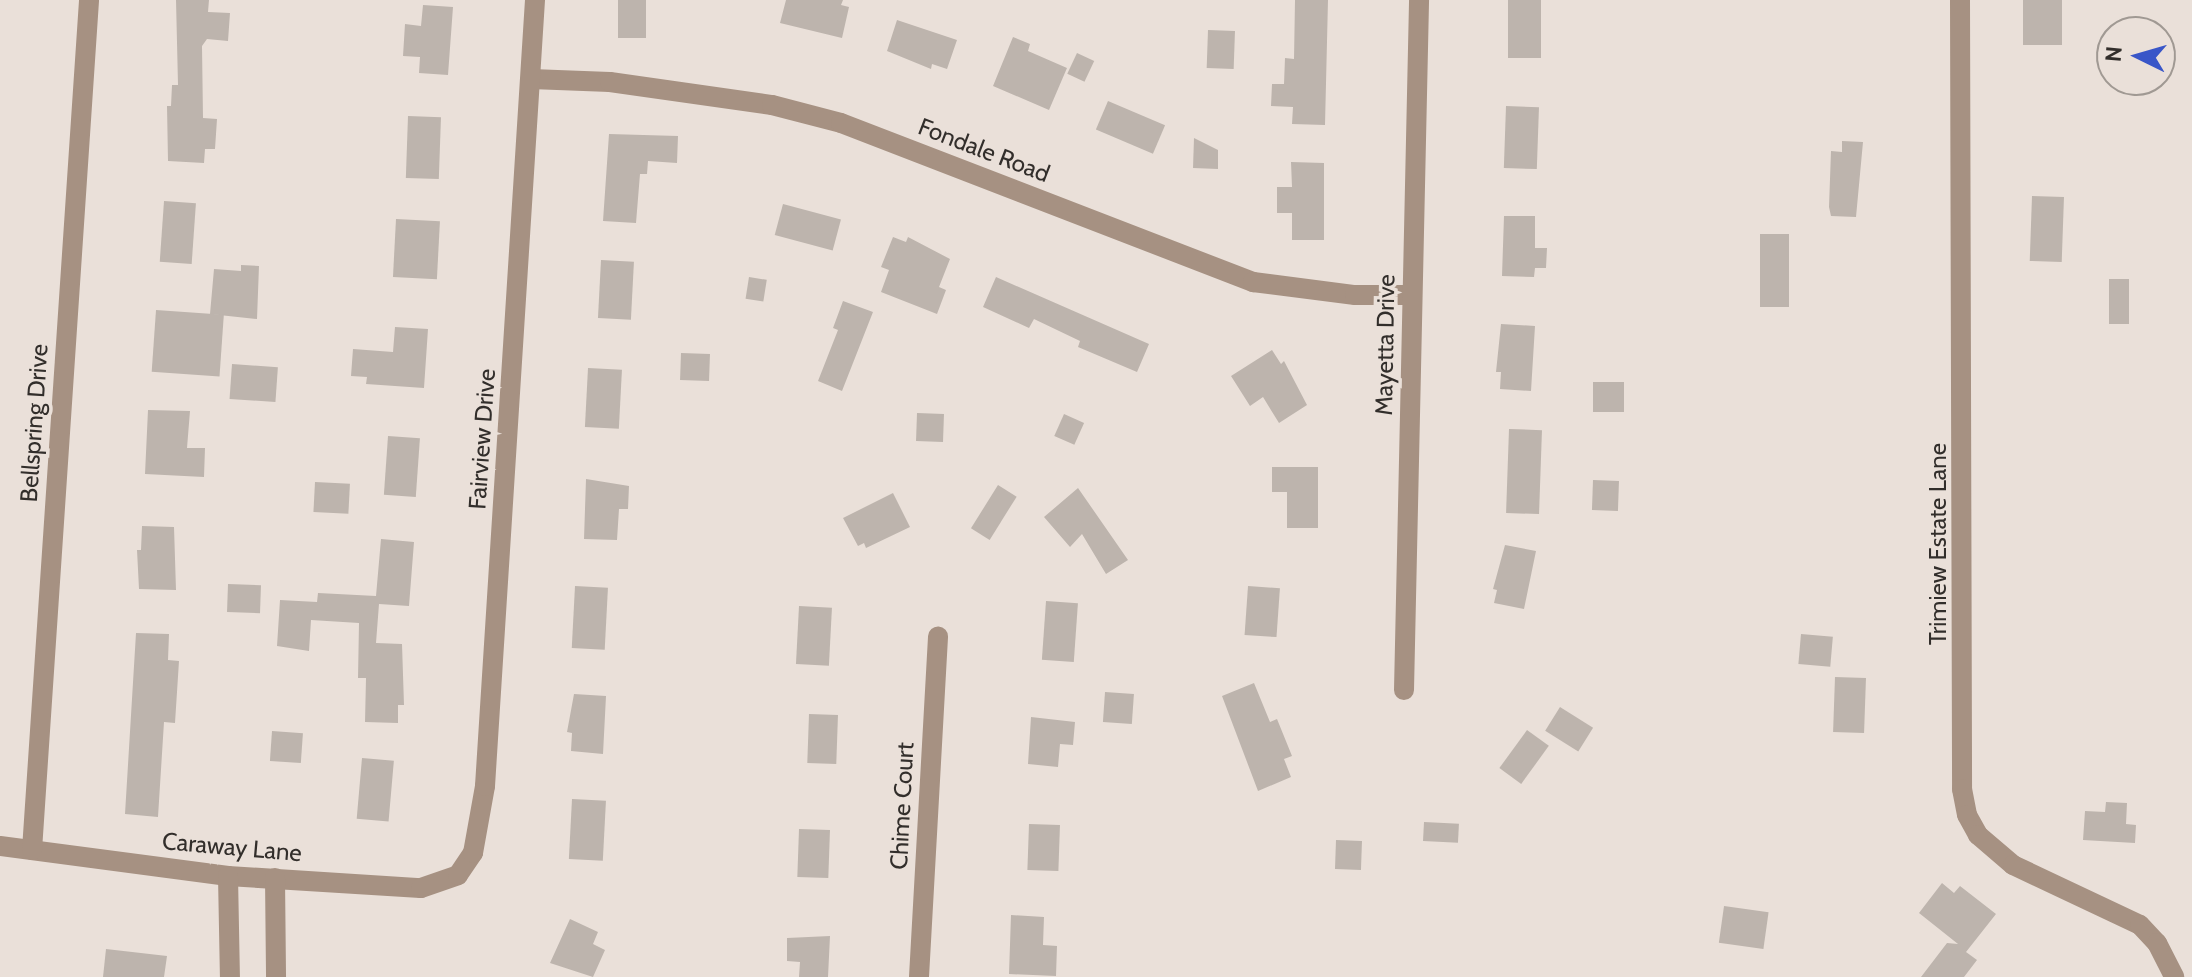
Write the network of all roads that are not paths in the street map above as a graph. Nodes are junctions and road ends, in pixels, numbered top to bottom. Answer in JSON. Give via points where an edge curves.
{"nodes":[{"id":1,"x":89,"y":0,"type":"edge"},
{"id":2,"x":535,"y":0,"type":"edge"},
{"id":3,"x":1419,"y":0,"type":"edge"},
{"id":4,"x":1960,"y":0,"type":"edge"},
{"id":5,"x":531,"y":79,"type":"junction"},
{"id":6,"x":1412,"y":295,"type":"junction"},
{"id":7,"x":938,"y":637,"type":"dead end"},
{"id":8,"x":1404,"y":690,"type":"dead end"},
{"id":9,"x":0,"y":846,"type":"edge"},
{"id":10,"x":32,"y":850,"type":"junction"},
{"id":11,"x":458,"y":875,"type":"joint"},
{"id":12,"x":228,"y":876,"type":"junction"},
{"id":13,"x":275,"y":878,"type":"junction"},
{"id":14,"x":230,"y":977,"type":"edge"},
{"id":15,"x":276,"y":977,"type":"edge"},
{"id":16,"x":919,"y":977,"type":"edge"},
{"id":17,"x":2174,"y":977,"type":"edge"}],
"edges":[{"from":1,"to":10,"type":"street","name":"Bellspring Drive"},
{"from":2,"to":5,"type":"street","name":"Fairview Drive"},
{"from":3,"to":6,"type":"street","name":"Mayetta Drive"},
{"from":4,"to":17,"type":"street","name":"Trimiew Estate Lane","via":[[1962,789],[1967,815],[1978,835],[2013,865],[2140,925],[2157,943]]},
{"from":5,"to":6,"type":"street","name":"Fondale Road","via":[[626,83],[772,105],[841,123],[1253,282],[1355,295]]},
{"from":5,"to":11,"type":"street","name":"Fairview Drive","via":[[485,786],[473,853]]},
{"from":6,"to":8,"type":"street","name":"Mayetta Drive"},
{"from":7,"to":16,"type":"street","name":"Chime Court"},
{"from":9,"to":10,"type":"street","name":"Caraway Lane"},
{"from":10,"to":12,"type":"street","name":"Caraway Lane"},
{"from":11,"to":13,"type":"street","name":"Caraway Lane","via":[[421,888]]},
{"from":12,"to":13,"type":"street","name":"Caraway Lane"},
{"from":12,"to":14,"type":"street"},
{"from":13,"to":15,"type":"street"}]}
